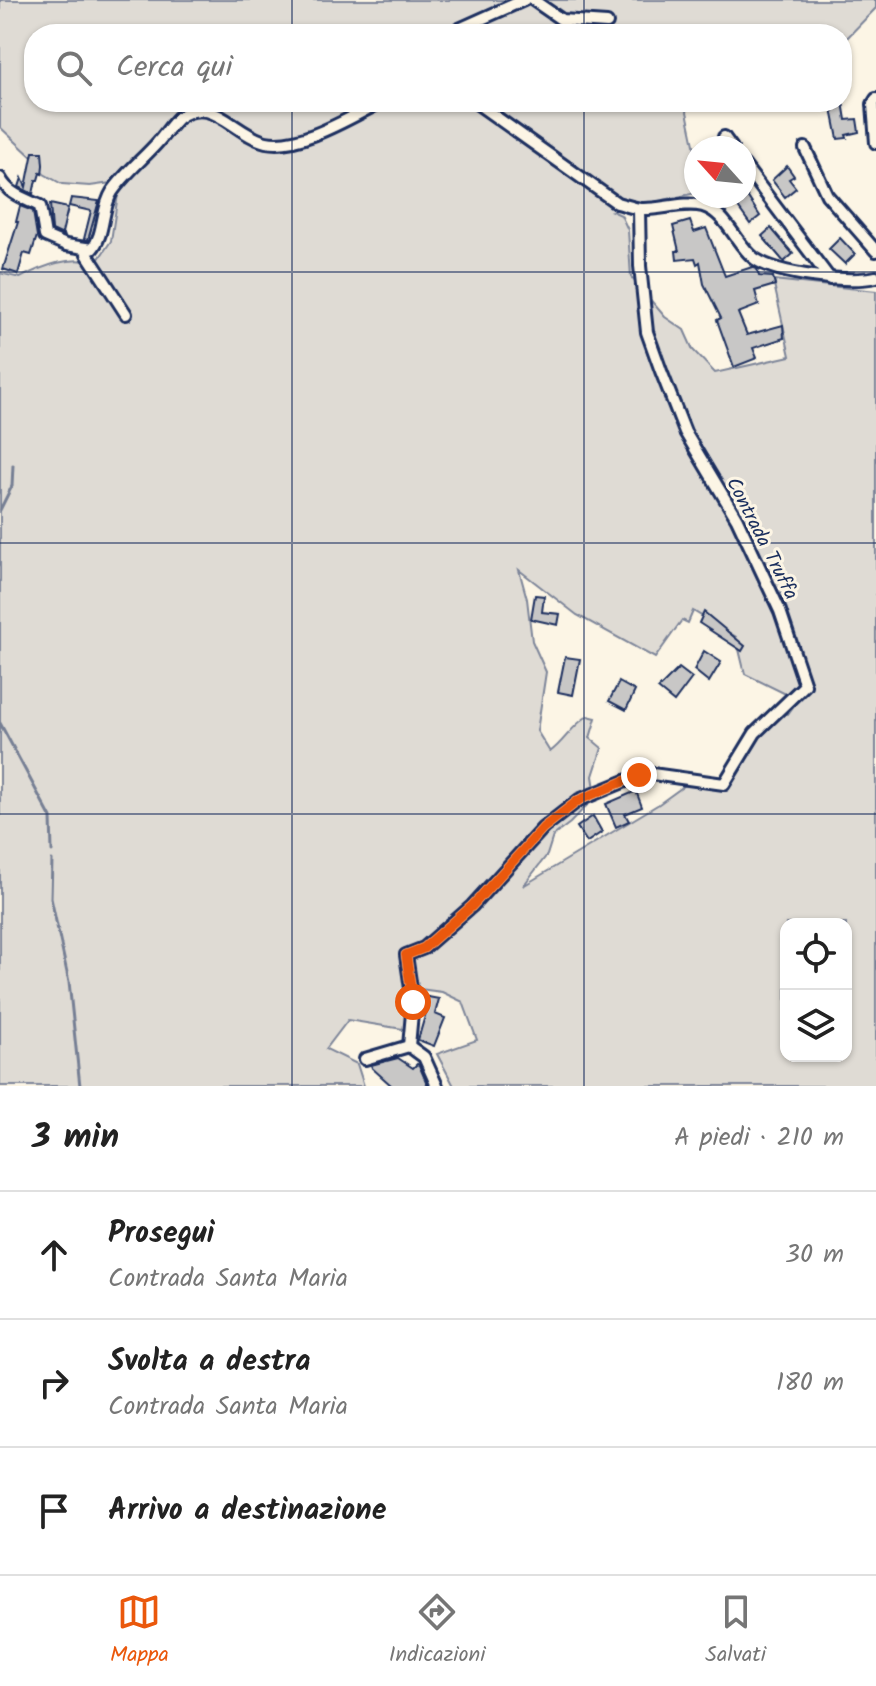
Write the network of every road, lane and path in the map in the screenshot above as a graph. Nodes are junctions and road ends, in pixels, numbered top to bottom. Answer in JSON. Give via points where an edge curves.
{"nodes":[{"id":1,"x":524,"y":0,"type":"edge"},
{"id":2,"x":533,"y":0,"type":"edge"},
{"id":3,"x":607,"y":23,"type":"dead end"},
{"id":4,"x":470,"y":24,"type":"edge"},
{"id":5,"x":876,"y":99,"type":"edge"},
{"id":6,"x":188,"y":112,"type":"edge"},
{"id":7,"x":215,"y":112,"type":"edge"},
{"id":8,"x":361,"y":112,"type":"edge"},
{"id":9,"x":489,"y":112,"type":"edge"},
{"id":10,"x":876,"y":143,"type":"edge"},
{"id":11,"x":805,"y":148,"type":"dead end"},
{"id":12,"x":0,"y":178,"type":"edge"},
{"id":13,"x":756,"y":181,"type":"edge"},
{"id":14,"x":639,"y":209,"type":"junction"},
{"id":15,"x":876,"y":251,"type":"edge"},
{"id":16,"x":87,"y":254,"type":"dead end"},
{"id":17,"x":876,"y":277,"type":"edge"},
{"id":18,"x":830,"y":279,"type":"junction"},
{"id":19,"x":126,"y":314,"type":"dead end"},
{"id":20,"x":409,"y":1046,"type":"junction"},
{"id":21,"x":365,"y":1059,"type":"dead end"},
{"id":22,"x":437,"y":1086,"type":"edge"}],
"edges":[{"from":1,"to":4,"type":"street"},
{"from":2,"to":3,"type":"street","via":[[562,20]]},
{"from":5,"to":10,"type":"street"},
{"from":6,"to":12,"type":"street","via":[[112,193],[92,249],[45,236],[40,206],[16,196]]},
{"from":7,"to":8,"type":"street","via":[[258,140],[282,142]]},
{"from":9,"to":14,"type":"street","via":[[603,195]]},
{"from":11,"to":15,"type":"street","via":[[827,195]]},
{"from":13,"to":18,"type":"street"},
{"from":14,"to":18,"type":"street","via":[[705,206],[755,259]]},
{"from":14,"to":20,"type":"street","name":"Contrada Truffa","via":[[646,319],[656,358],[685,432],[737,519],[780,611],[805,685],[755,733],[724,784],[645,773],[579,800],[543,828],[472,906],[424,948],[406,955],[413,1002]]},
{"from":16,"to":19,"type":"street"},
{"from":17,"to":18,"type":"street"},
{"from":20,"to":21,"type":"street"},
{"from":20,"to":22,"type":"street","via":[[424,1057]]}]}
